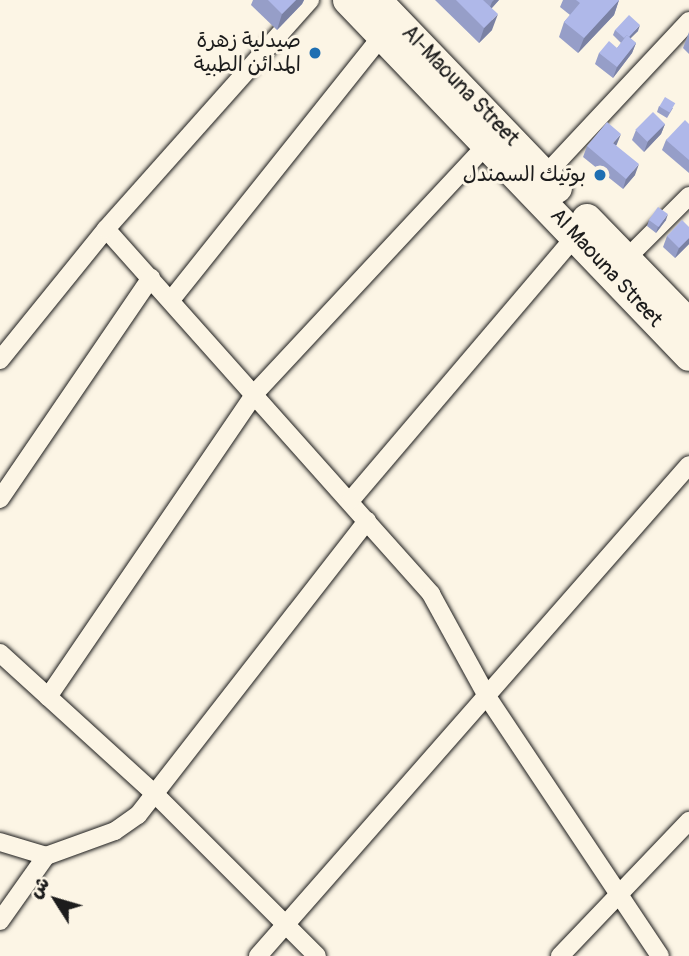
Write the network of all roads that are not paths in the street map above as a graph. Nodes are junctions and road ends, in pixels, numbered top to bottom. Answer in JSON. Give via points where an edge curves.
{"nodes":[{"id":1,"x":310,"y":0,"type":"edge"},
{"id":2,"x":348,"y":0,"type":"edge"},
{"id":3,"x":376,"y":0,"type":"edge"},
{"id":4,"x":689,"y":21,"type":"edge"},
{"id":5,"x":382,"y":36,"type":"junction"},
{"id":6,"x":486,"y":145,"type":"junction"},
{"id":7,"x":545,"y":176,"type":"junction"},
{"id":8,"x":689,"y":196,"type":"edge"},
{"id":9,"x":106,"y":229,"type":"junction"},
{"id":10,"x":576,"y":235,"type":"junction"},
{"id":11,"x":626,"y":259,"type":"junction"},
{"id":12,"x":151,"y":278,"type":"junction"},
{"id":13,"x":171,"y":300,"type":"junction"},
{"id":14,"x":689,"y":324,"type":"edge"},
{"id":15,"x":689,"y":356,"type":"edge"},
{"id":16,"x":0,"y":360,"type":"edge"},
{"id":17,"x":256,"y":392,"type":"junction"},
{"id":18,"x":689,"y":465,"type":"edge"},
{"id":19,"x":0,"y":499,"type":"edge"},
{"id":20,"x":350,"y":501,"type":"junction"},
{"id":21,"x":367,"y":521,"type":"junction"},
{"id":22,"x":0,"y":653,"type":"edge"},
{"id":23,"x":48,"y":697,"type":"junction"},
{"id":24,"x":488,"y":698,"type":"junction"},
{"id":25,"x":155,"y":794,"type":"junction"},
{"id":26,"x":689,"y":821,"type":"edge"},
{"id":27,"x":0,"y":842,"type":"edge"},
{"id":28,"x":47,"y":856,"type":"junction"},
{"id":29,"x":617,"y":895,"type":"junction"},
{"id":30,"x":0,"y":921,"type":"edge"},
{"id":31,"x":287,"y":927,"type":"junction"},
{"id":32,"x":258,"y":956,"type":"edge"},
{"id":33,"x":317,"y":956,"type":"edge"},
{"id":34,"x":560,"y":956,"type":"edge"},
{"id":35,"x":660,"y":956,"type":"edge"}],
"edges":[{"from":1,"to":9,"type":"street"},
{"from":2,"to":5,"type":"highway","name":"Al Maouna Street"},
{"from":3,"to":7,"type":"highway","name":"Al-Maouna Street"},
{"from":4,"to":7,"type":"street"},
{"from":5,"to":6,"type":"highway","name":"Al Maouna Street"},
{"from":5,"to":13,"type":"street"},
{"from":6,"to":10,"type":"highway","name":"Al Maouna Street"},
{"from":6,"to":17,"type":"street"},
{"from":7,"to":11,"type":"highway","name":"Al-Maouna Street"},
{"from":8,"to":11,"type":"street"},
{"from":9,"to":12,"type":"street"},
{"from":9,"to":16,"type":"street"},
{"from":10,"to":15,"type":"highway","name":"Al Maouna Street"},
{"from":10,"to":20,"type":"street"},
{"from":11,"to":14,"type":"highway","name":"Al-Maouna Street"},
{"from":12,"to":13,"type":"street"},
{"from":12,"to":19,"type":"street"},
{"from":13,"to":17,"type":"street"},
{"from":17,"to":20,"type":"street"},
{"from":17,"to":23,"type":"street"},
{"from":18,"to":24,"type":"street"},
{"from":20,"to":21,"type":"street"},
{"from":21,"to":24,"type":"street","via":[[430,594]]},
{"from":21,"to":25,"type":"street"},
{"from":22,"to":23,"type":"street"},
{"from":23,"to":25,"type":"street"},
{"from":24,"to":29,"type":"street"},
{"from":24,"to":31,"type":"street"},
{"from":25,"to":28,"type":"street","via":[[116,831]]},
{"from":25,"to":31,"type":"street"},
{"from":26,"to":29,"type":"street"},
{"from":27,"to":28,"type":"street"},
{"from":28,"to":30,"type":"street"},
{"from":29,"to":34,"type":"street"},
{"from":29,"to":35,"type":"street"},
{"from":31,"to":32,"type":"street"},
{"from":31,"to":33,"type":"street"}]}
